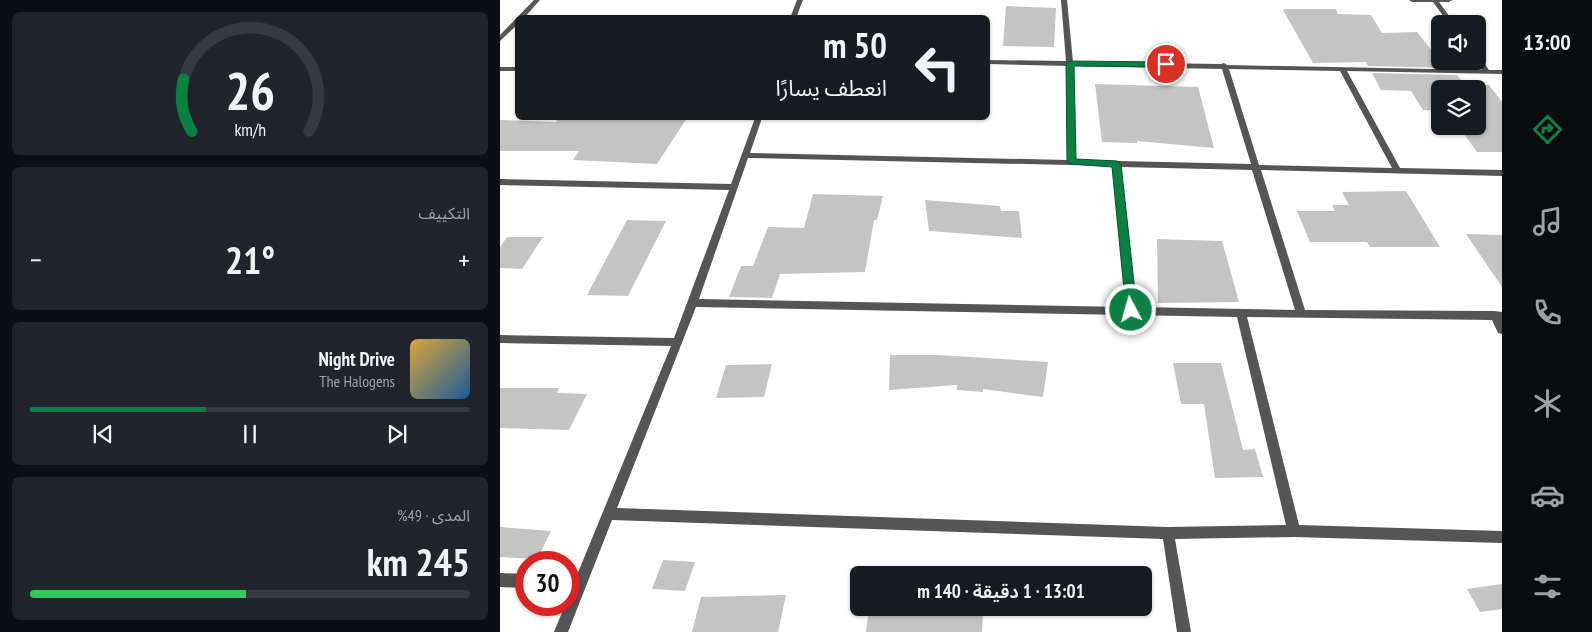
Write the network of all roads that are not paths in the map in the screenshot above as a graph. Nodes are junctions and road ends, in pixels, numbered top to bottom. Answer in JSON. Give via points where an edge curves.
{"nodes":[{"id":1,"x":536,"y":0,"type":"edge"},
{"id":2,"x":800,"y":0,"type":"edge"},
{"id":3,"x":1064,"y":0,"type":"edge"},
{"id":4,"x":1412,"y":0,"type":"edge"},
{"id":5,"x":1449,"y":0,"type":"edge"},
{"id":6,"x":1435,"y":1,"type":"edge"},
{"id":7,"x":523,"y":15,"type":"edge"},
{"id":8,"x":795,"y":15,"type":"edge"},
{"id":9,"x":1445,"y":15,"type":"edge"},
{"id":10,"x":515,"y":23,"type":"edge"},
{"id":11,"x":500,"y":39,"type":"edge"},
{"id":12,"x":990,"y":62,"type":"edge"},
{"id":13,"x":1070,"y":64,"type":"junction"},
{"id":14,"x":1224,"y":65,"type":"junction"},
{"id":15,"x":1342,"y":68,"type":"junction"},
{"id":16,"x":500,"y":69,"type":"edge"},
{"id":17,"x":515,"y":69,"type":"edge"},
{"id":18,"x":1487,"y":72,"type":"joint"},
{"id":19,"x":1502,"y":72,"type":"edge"},
{"id":20,"x":757,"y":120,"type":"edge"},
{"id":21,"x":745,"y":155,"type":"junction"},
{"id":22,"x":1071,"y":161,"type":"junction"},
{"id":23,"x":1117,"y":164,"type":"junction"},
{"id":24,"x":1255,"y":166,"type":"junction"},
{"id":25,"x":1398,"y":170,"type":"junction"},
{"id":26,"x":1502,"y":173,"type":"edge"},
{"id":27,"x":500,"y":182,"type":"edge"},
{"id":28,"x":733,"y":187,"type":"junction"},
{"id":29,"x":692,"y":303,"type":"junction"},
{"id":30,"x":1131,"y":310,"type":"junction"},
{"id":31,"x":1241,"y":313,"type":"junction"},
{"id":32,"x":1301,"y":314,"type":"junction"},
{"id":33,"x":1498,"y":316,"type":"edge"},
{"id":34,"x":1502,"y":330,"type":"edge"},
{"id":35,"x":500,"y":339,"type":"edge"},
{"id":36,"x":677,"y":342,"type":"junction"},
{"id":37,"x":610,"y":514,"type":"junction"},
{"id":38,"x":1294,"y":531,"type":"junction"},
{"id":39,"x":1168,"y":532,"type":"junction"},
{"id":40,"x":1502,"y":536,"type":"edge"},
{"id":41,"x":580,"y":573,"type":"edge"},
{"id":42,"x":500,"y":580,"type":"edge"},
{"id":43,"x":515,"y":580,"type":"edge"},
{"id":44,"x":566,"y":616,"type":"edge"},
{"id":45,"x":561,"y":632,"type":"edge"},
{"id":46,"x":1184,"y":632,"type":"edge"}],
"edges":[{"from":1,"to":7,"type":"street"},
{"from":2,"to":8,"type":"street"},
{"from":3,"to":13,"type":"street"},
{"from":4,"to":6,"type":"street"},
{"from":5,"to":6,"type":"street"},
{"from":6,"to":9,"type":"street"},
{"from":10,"to":11,"type":"street"},
{"from":12,"to":13,"type":"street"},
{"from":13,"to":14,"type":"street"},
{"from":13,"to":22,"type":"street"},
{"from":14,"to":15,"type":"street"},
{"from":14,"to":24,"type":"street"},
{"from":15,"to":18,"type":"street"},
{"from":15,"to":25,"type":"street"},
{"from":16,"to":17,"type":"street"},
{"from":18,"to":19,"type":"street"},
{"from":20,"to":21,"type":"street"},
{"from":21,"to":22,"type":"street"},
{"from":21,"to":28,"type":"street"},
{"from":22,"to":23,"type":"street"},
{"from":23,"to":24,"type":"street"},
{"from":23,"to":30,"type":"street"},
{"from":24,"to":25,"type":"street"},
{"from":24,"to":32,"type":"street"},
{"from":25,"to":26,"type":"street"},
{"from":27,"to":28,"type":"street"},
{"from":28,"to":29,"type":"street"},
{"from":29,"to":30,"type":"street"},
{"from":29,"to":36,"type":"street"},
{"from":30,"to":31,"type":"street"},
{"from":31,"to":32,"type":"street"},
{"from":31,"to":38,"type":"street"},
{"from":32,"to":33,"type":"street"},
{"from":33,"to":34,"type":"street"},
{"from":35,"to":36,"type":"street"},
{"from":36,"to":37,"type":"street"},
{"from":37,"to":39,"type":"street"},
{"from":37,"to":41,"type":"street"},
{"from":38,"to":39,"type":"street"},
{"from":38,"to":40,"type":"street"},
{"from":39,"to":46,"type":"street"},
{"from":42,"to":43,"type":"street"},
{"from":44,"to":45,"type":"street"}]}
